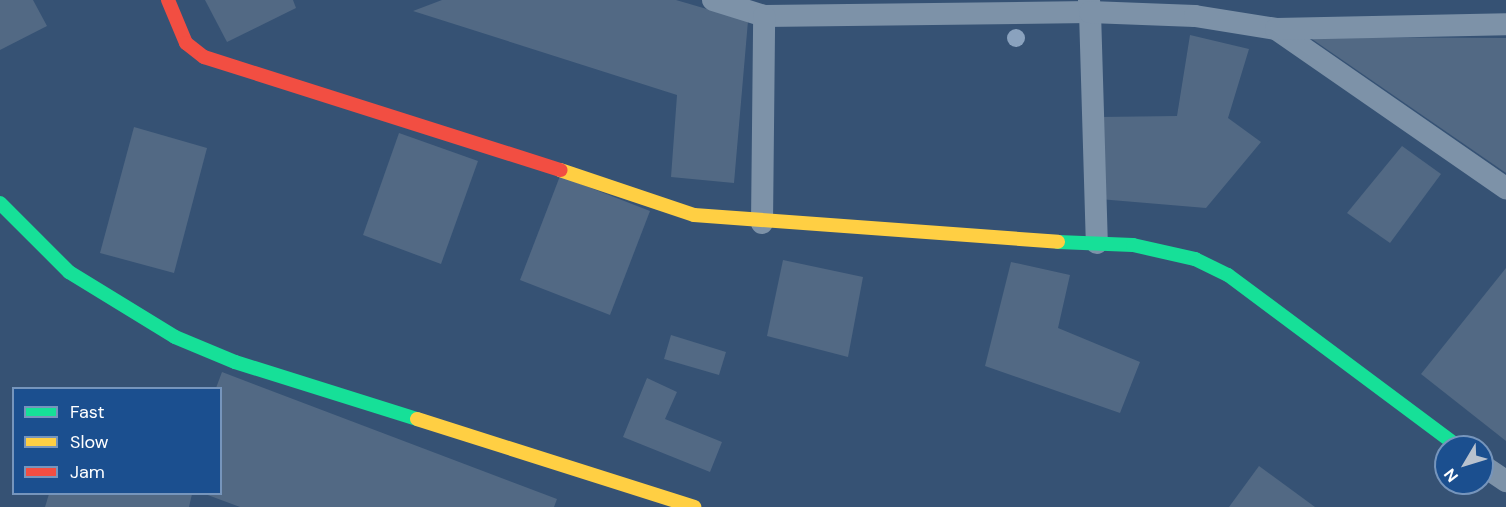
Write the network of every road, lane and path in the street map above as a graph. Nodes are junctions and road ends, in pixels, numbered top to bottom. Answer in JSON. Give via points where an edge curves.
{"nodes":[{"id":1,"x":168,"y":0,"type":"edge"},
{"id":2,"x":713,"y":0,"type":"edge"},
{"id":3,"x":1090,"y":6,"type":"edge"},
{"id":4,"x":764,"y":16,"type":"junction"},
{"id":5,"x":1506,"y":24,"type":"edge"},
{"id":6,"x":1276,"y":29,"type":"junction"},
{"id":7,"x":1506,"y":189,"type":"edge"},
{"id":8,"x":0,"y":203,"type":"edge"},
{"id":9,"x":762,"y":223,"type":"junction"},
{"id":10,"x":1096,"y":243,"type":"junction"},
{"id":11,"x":1443,"y":435,"type":"edge"},
{"id":12,"x":694,"y":507,"type":"edge"}],
"edges":[{"from":1,"to":9,"type":"street","via":[[186,43],[204,57],[390,112],[651,203]]},
{"from":2,"to":4,"type":"street"},
{"from":3,"to":4,"type":"street"},
{"from":3,"to":6,"type":"street"},
{"from":3,"to":10,"type":"street"},
{"from":4,"to":9,"type":"street"},
{"from":5,"to":6,"type":"street"},
{"from":6,"to":7,"type":"street"},
{"from":8,"to":12,"type":"street","via":[[69,272],[175,337],[235,362]]},
{"from":9,"to":10,"type":"street"},
{"from":10,"to":11,"type":"street","via":[[1168,251],[1228,276]]}]}
